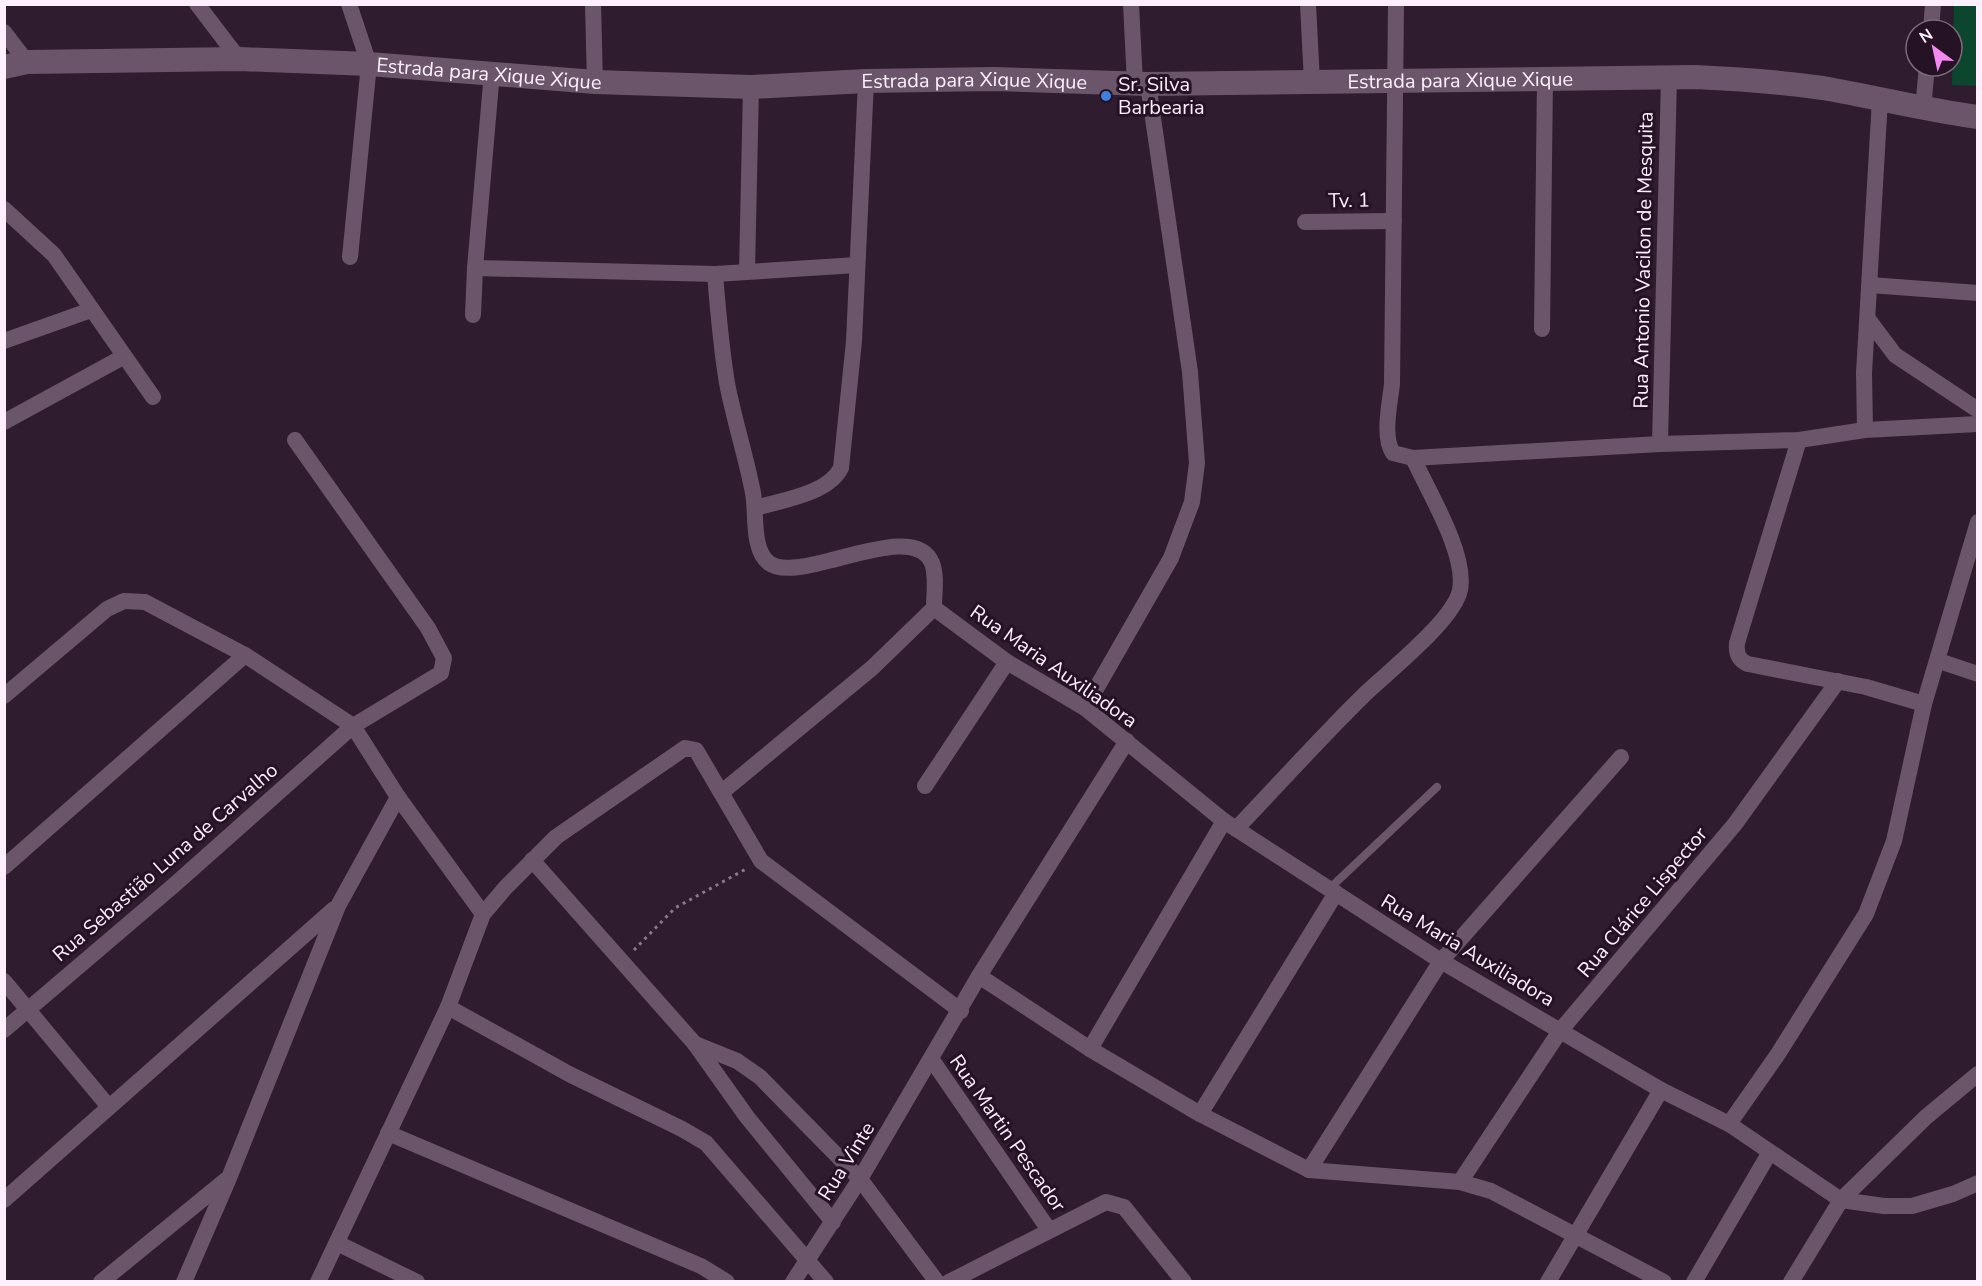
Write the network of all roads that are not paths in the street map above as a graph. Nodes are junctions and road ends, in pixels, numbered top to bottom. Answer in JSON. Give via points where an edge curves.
{"nodes":[{"id":1,"x":197,"y":4,"type":"edge"},
{"id":2,"x":349,"y":4,"type":"edge"},
{"id":3,"x":593,"y":4,"type":"edge"},
{"id":4,"x":1131,"y":4,"type":"edge"},
{"id":5,"x":1308,"y":4,"type":"edge"},
{"id":6,"x":1396,"y":4,"type":"edge"},
{"id":7,"x":4,"y":32,"type":"edge"},
{"id":8,"x":239,"y":59,"type":"junction"},
{"id":9,"x":16,"y":64,"type":"edge"},
{"id":10,"x":369,"y":64,"type":"junction"},
{"id":11,"x":492,"y":72,"type":"junction"},
{"id":12,"x":1669,"y":77,"type":"junction"},
{"id":13,"x":1926,"y":78,"type":"edge"},
{"id":14,"x":1545,"y":79,"type":"junction"},
{"id":15,"x":866,"y":81,"type":"junction"},
{"id":16,"x":595,"y":82,"type":"junction"},
{"id":17,"x":1312,"y":82,"type":"junction"},
{"id":18,"x":1396,"y":83,"type":"junction"},
{"id":19,"x":1141,"y":84,"type":"junction"},
{"id":20,"x":751,"y":87,"type":"junction"},
{"id":21,"x":1880,"y":99,"type":"junction"},
{"id":22,"x":1923,"y":109,"type":"junction"},
{"id":23,"x":1977,"y":117,"type":"edge"},
{"id":24,"x":4,"y":209,"type":"edge"},
{"id":25,"x":1394,"y":221,"type":"junction"},
{"id":26,"x":1305,"y":222,"type":"dead end"},
{"id":27,"x":350,"y":258,"type":"dead end"},
{"id":28,"x":857,"y":265,"type":"junction"},
{"id":29,"x":475,"y":268,"type":"junction"},
{"id":30,"x":747,"y":271,"type":"junction"},
{"id":31,"x":715,"y":274,"type":"junction"},
{"id":32,"x":1870,"y":285,"type":"junction"},
{"id":33,"x":1977,"y":293,"type":"edge"},
{"id":34,"x":91,"y":310,"type":"junction"},
{"id":35,"x":473,"y":315,"type":"dead end"},
{"id":36,"x":1868,"y":319,"type":"junction"},
{"id":37,"x":1542,"y":329,"type":"dead end"},
{"id":38,"x":4,"y":341,"type":"edge"},
{"id":39,"x":123,"y":357,"type":"junction"},
{"id":40,"x":153,"y":397,"type":"dead end"},
{"id":41,"x":1977,"y":410,"type":"edge"},
{"id":42,"x":4,"y":422,"type":"edge"},
{"id":43,"x":1977,"y":424,"type":"edge"},
{"id":44,"x":1865,"y":430,"type":"junction"},
{"id":45,"x":295,"y":440,"type":"dead end"},
{"id":46,"x":1799,"y":440,"type":"junction"},
{"id":47,"x":1660,"y":444,"type":"junction"},
{"id":48,"x":1413,"y":458,"type":"junction"},
{"id":49,"x":756,"y":508,"type":"junction"},
{"id":50,"x":1977,"y":522,"type":"edge"},
{"id":51,"x":934,"y":608,"type":"junction"},
{"id":52,"x":245,"y":655,"type":"junction"},
{"id":53,"x":1939,"y":661,"type":"junction"},
{"id":54,"x":1007,"y":662,"type":"junction"},
{"id":55,"x":1977,"y":674,"type":"edge"},
{"id":56,"x":1838,"y":681,"type":"junction"},
{"id":57,"x":4,"y":696,"type":"edge"},
{"id":58,"x":1924,"y":704,"type":"junction"},
{"id":59,"x":1085,"y":708,"type":"junction"},
{"id":60,"x":353,"y":726,"type":"junction"},
{"id":61,"x":1127,"y":741,"type":"junction"},
{"id":62,"x":1622,"y":757,"type":"dead end"},
{"id":63,"x":926,"y":786,"type":"dead end"},
{"id":64,"x":1437,"y":787,"type":"dead end"},
{"id":65,"x":722,"y":792,"type":"junction"},
{"id":66,"x":398,"y":796,"type":"junction"},
{"id":67,"x":1230,"y":825,"type":"junction"},
{"id":68,"x":532,"y":860,"type":"junction"},
{"id":69,"x":4,"y":867,"type":"edge"},
{"id":70,"x":1333,"y":891,"type":"junction"},
{"id":71,"x":338,"y":906,"type":"junction"},
{"id":72,"x":483,"y":914,"type":"junction"},
{"id":73,"x":1441,"y":961,"type":"junction"},
{"id":74,"x":979,"y":976,"type":"junction"},
{"id":75,"x":4,"y":981,"type":"edge"},
{"id":76,"x":448,"y":1007,"type":"junction"},
{"id":77,"x":28,"y":1009,"type":"junction"},
{"id":78,"x":960,"y":1011,"type":"junction"},
{"id":79,"x":4,"y":1030,"type":"edge"},
{"id":80,"x":1560,"y":1031,"type":"junction"},
{"id":81,"x":695,"y":1044,"type":"junction"},
{"id":82,"x":1090,"y":1049,"type":"junction"},
{"id":83,"x":932,"y":1060,"type":"junction"},
{"id":84,"x":1977,"y":1074,"type":"edge"},
{"id":85,"x":1661,"y":1090,"type":"junction"},
{"id":86,"x":109,"y":1107,"type":"junction"},
{"id":87,"x":1200,"y":1114,"type":"junction"},
{"id":88,"x":1729,"y":1124,"type":"junction"},
{"id":89,"x":388,"y":1133,"type":"junction"},
{"id":90,"x":1770,"y":1152,"type":"junction"},
{"id":91,"x":1310,"y":1170,"type":"junction"},
{"id":92,"x":229,"y":1178,"type":"junction"},
{"id":93,"x":860,"y":1179,"type":"junction"},
{"id":94,"x":1460,"y":1182,"type":"junction"},
{"id":95,"x":1977,"y":1183,"type":"edge"},
{"id":96,"x":4,"y":1200,"type":"edge"},
{"id":97,"x":1841,"y":1200,"type":"junction"},
{"id":98,"x":832,"y":1222,"type":"junction"},
{"id":99,"x":1049,"y":1230,"type":"junction"},
{"id":100,"x":1574,"y":1234,"type":"junction"},
{"id":101,"x":337,"y":1243,"type":"junction"},
{"id":102,"x":807,"y":1259,"type":"junction"},
{"id":103,"x":107,"y":1280,"type":"edge"},
{"id":104,"x":184,"y":1281,"type":"edge"},
{"id":105,"x":318,"y":1281,"type":"edge"},
{"id":106,"x":417,"y":1281,"type":"edge"},
{"id":107,"x":727,"y":1281,"type":"edge"},
{"id":108,"x":793,"y":1281,"type":"edge"},
{"id":109,"x":826,"y":1281,"type":"edge"},
{"id":110,"x":937,"y":1281,"type":"edge"},
{"id":111,"x":949,"y":1281,"type":"edge"},
{"id":112,"x":1184,"y":1281,"type":"edge"},
{"id":113,"x":1548,"y":1281,"type":"edge"},
{"id":114,"x":1664,"y":1281,"type":"edge"},
{"id":115,"x":1694,"y":1281,"type":"edge"},
{"id":116,"x":1791,"y":1281,"type":"edge"}],
"edges":[{"from":1,"to":8,"type":"street"},
{"from":2,"to":10,"type":"street"},
{"from":3,"to":16,"type":"street"},
{"from":4,"to":19,"type":"street"},
{"from":5,"to":17,"type":"street"},
{"from":6,"to":18,"type":"street"},
{"from":7,"to":9,"type":"street"},
{"from":8,"to":9,"type":"street","name":"Estrada para Xique Xique"},
{"from":8,"to":10,"type":"street","name":"Estrada para Xique Xique"},
{"from":10,"to":11,"type":"street","name":"Estrada para Xique Xique"},
{"from":10,"to":27,"type":"street"},
{"from":11,"to":16,"type":"street","name":"Estrada para Xique Xique"},
{"from":11,"to":29,"type":"street"},
{"from":12,"to":14,"type":"street","name":"Estrada para Xique Xique"},
{"from":12,"to":21,"type":"street","name":"Estrada para Xique Xique","via":[[1760,81]]},
{"from":12,"to":47,"type":"street","name":"Rua Antonio Vacilon de Mesquita"},
{"from":13,"to":22,"type":"street"},
{"from":14,"to":18,"type":"street","name":"Estrada para Xique Xique"},
{"from":14,"to":37,"type":"street"},
{"from":15,"to":19,"type":"street","name":"Estrada para Xique Xique","via":[[994,79]]},
{"from":15,"to":20,"type":"street","name":"Estrada para Xique Xique"},
{"from":15,"to":28,"type":"street"},
{"from":16,"to":20,"type":"street","name":"Estrada para Xique Xique"},
{"from":17,"to":18,"type":"street","name":"Estrada para Xique Xique"},
{"from":17,"to":19,"type":"street","name":"Estrada para Xique Xique"},
{"from":18,"to":25,"type":"street"},
{"from":19,"to":59,"type":"street","via":[[1190,372],[1197,463],[1192,502],[1171,558]]},
{"from":20,"to":30,"type":"street"},
{"from":21,"to":22,"type":"street","name":"Estrada para Xique Xique"},
{"from":21,"to":32,"type":"street"},
{"from":22,"to":23,"type":"street","name":"Estrada para Xique Xique"},
{"from":24,"to":34,"type":"street","via":[[54,255]]},
{"from":25,"to":26,"type":"street","name":"Tv. 1"},
{"from":25,"to":48,"type":"street","via":[[1389,447],[1398,456]]},
{"from":28,"to":30,"type":"street"},
{"from":28,"to":49,"type":"street","via":[[841,468],[820,487]]},
{"from":29,"to":31,"type":"street"},
{"from":29,"to":35,"type":"street"},
{"from":30,"to":31,"type":"street"},
{"from":31,"to":49,"type":"street","via":[[727,384]]},
{"from":32,"to":33,"type":"street"},
{"from":32,"to":36,"type":"street"},
{"from":34,"to":38,"type":"street"},
{"from":34,"to":39,"type":"street"},
{"from":36,"to":41,"type":"street","via":[[1895,356]]},
{"from":36,"to":44,"type":"street"},
{"from":39,"to":40,"type":"street"},
{"from":39,"to":42,"type":"street"},
{"from":43,"to":44,"type":"street"},
{"from":44,"to":46,"type":"street"},
{"from":45,"to":60,"type":"street","name":"Rua Sebastião Luna de Carvalho","via":[[428,628],[444,658],[441,673],[433,680]]},
{"from":46,"to":47,"type":"street"},
{"from":46,"to":56,"type":"street","via":[[1736,649],[1739,658],[1748,664]]},
{"from":47,"to":48,"type":"street"},
{"from":48,"to":67,"type":"street","via":[[1454,551],[1460,591],[1435,628]]},
{"from":49,"to":51,"type":"street","via":[[758,542],[762,554],[775,567],[793,569],[880,548],[920,550],[932,564]]},
{"from":50,"to":53,"type":"street"},
{"from":51,"to":54,"type":"street","name":"Rua Maria Auxiliadora"},
{"from":51,"to":65,"type":"street","via":[[872,668]]},
{"from":52,"to":57,"type":"street","via":[[145,602],[124,601],[106,609]]},
{"from":52,"to":60,"type":"street"},
{"from":52,"to":69,"type":"street"},
{"from":53,"to":55,"type":"street"},
{"from":53,"to":58,"type":"street"},
{"from":54,"to":59,"type":"street","name":"Rua Maria Auxiliadora"},
{"from":54,"to":63,"type":"street"},
{"from":56,"to":58,"type":"street"},
{"from":56,"to":80,"type":"street","name":"Rua Clárice Lispector","via":[[1736,824]]},
{"from":58,"to":88,"type":"street","via":[[1894,841],[1866,914]]},
{"from":59,"to":61,"type":"street","name":"Rua Maria Auxiliadora"},
{"from":60,"to":66,"type":"street"},
{"from":60,"to":77,"type":"street","name":"Rua Sebastião Luna de Carvalho"},
{"from":61,"to":67,"type":"street","name":"Rua Maria Auxiliadora"},
{"from":61,"to":74,"type":"street","name":"Rua Vinte"},
{"from":62,"to":73,"type":"street"},
{"from":64,"to":70,"type":"lane"},
{"from":65,"to":68,"type":"street","via":[[693,748],[684,748],[556,837]]},
{"from":65,"to":78,"type":"street","via":[[761,861]]},
{"from":66,"to":71,"type":"street"},
{"from":66,"to":72,"type":"street"},
{"from":67,"to":70,"type":"street","name":"Rua Maria Auxiliadora"},
{"from":67,"to":82,"type":"street"},
{"from":68,"to":72,"type":"street"},
{"from":68,"to":81,"type":"street"},
{"from":70,"to":73,"type":"street","name":"Rua Maria Auxiliadora"},
{"from":70,"to":87,"type":"street"},
{"from":71,"to":86,"type":"street"},
{"from":71,"to":92,"type":"street"},
{"from":72,"to":76,"type":"street"},
{"from":73,"to":80,"type":"street","name":"Rua Maria Auxiliadora"},
{"from":73,"to":91,"type":"street"},
{"from":74,"to":78,"type":"street","name":"Rua Vinte"},
{"from":74,"to":82,"type":"street"},
{"from":75,"to":77,"type":"street"},
{"from":76,"to":89,"type":"street"},
{"from":76,"to":102,"type":"street","via":[[706,1143]]},
{"from":77,"to":79,"type":"street","name":"Rua Sebastião Luna de Carvalho"},
{"from":77,"to":86,"type":"street"},
{"from":78,"to":83,"type":"street","name":"Rua Vinte"},
{"from":80,"to":85,"type":"street","name":"Rua Maria Auxiliadora"},
{"from":80,"to":94,"type":"street","name":"Rua Clárice Lispector"},
{"from":81,"to":93,"type":"street","via":[[737,1061],[760,1077]]},
{"from":81,"to":98,"type":"street","via":[[747,1117]]},
{"from":82,"to":87,"type":"street"},
{"from":83,"to":93,"type":"street","name":"Rua Vinte"},
{"from":83,"to":99,"type":"street","name":"Rua Martin Pescador"},
{"from":84,"to":97,"type":"street","via":[[1926,1117]]},
{"from":85,"to":88,"type":"street","name":"Rua Maria Auxiliadora"},
{"from":85,"to":100,"type":"street"},
{"from":86,"to":96,"type":"street"},
{"from":87,"to":91,"type":"street"},
{"from":88,"to":90,"type":"street","name":"Rua Maria Auxiliadora"},
{"from":89,"to":101,"type":"street"},
{"from":89,"to":107,"type":"street","via":[[701,1266]]},
{"from":90,"to":97,"type":"street","name":"Rua Maria Auxiliadora"},
{"from":90,"to":115,"type":"street"},
{"from":91,"to":94,"type":"street"},
{"from":92,"to":103,"type":"street"},
{"from":92,"to":104,"type":"street"},
{"from":93,"to":98,"type":"street","name":"Rua Vinte"},
{"from":93,"to":110,"type":"street"},
{"from":94,"to":100,"type":"street","via":[[1522,1205]]},
{"from":95,"to":97,"type":"street","via":[[1912,1206]]},
{"from":97,"to":116,"type":"street"},
{"from":98,"to":102,"type":"street","name":"Rua Vinte"},
{"from":99,"to":111,"type":"street"},
{"from":99,"to":112,"type":"street","via":[[1106,1202],[1124,1207]]},
{"from":100,"to":113,"type":"street"},
{"from":100,"to":114,"type":"street"},
{"from":101,"to":105,"type":"street"},
{"from":101,"to":106,"type":"street"},
{"from":102,"to":108,"type":"street","name":"Rua Vinte"},
{"from":102,"to":109,"type":"street"}]}
